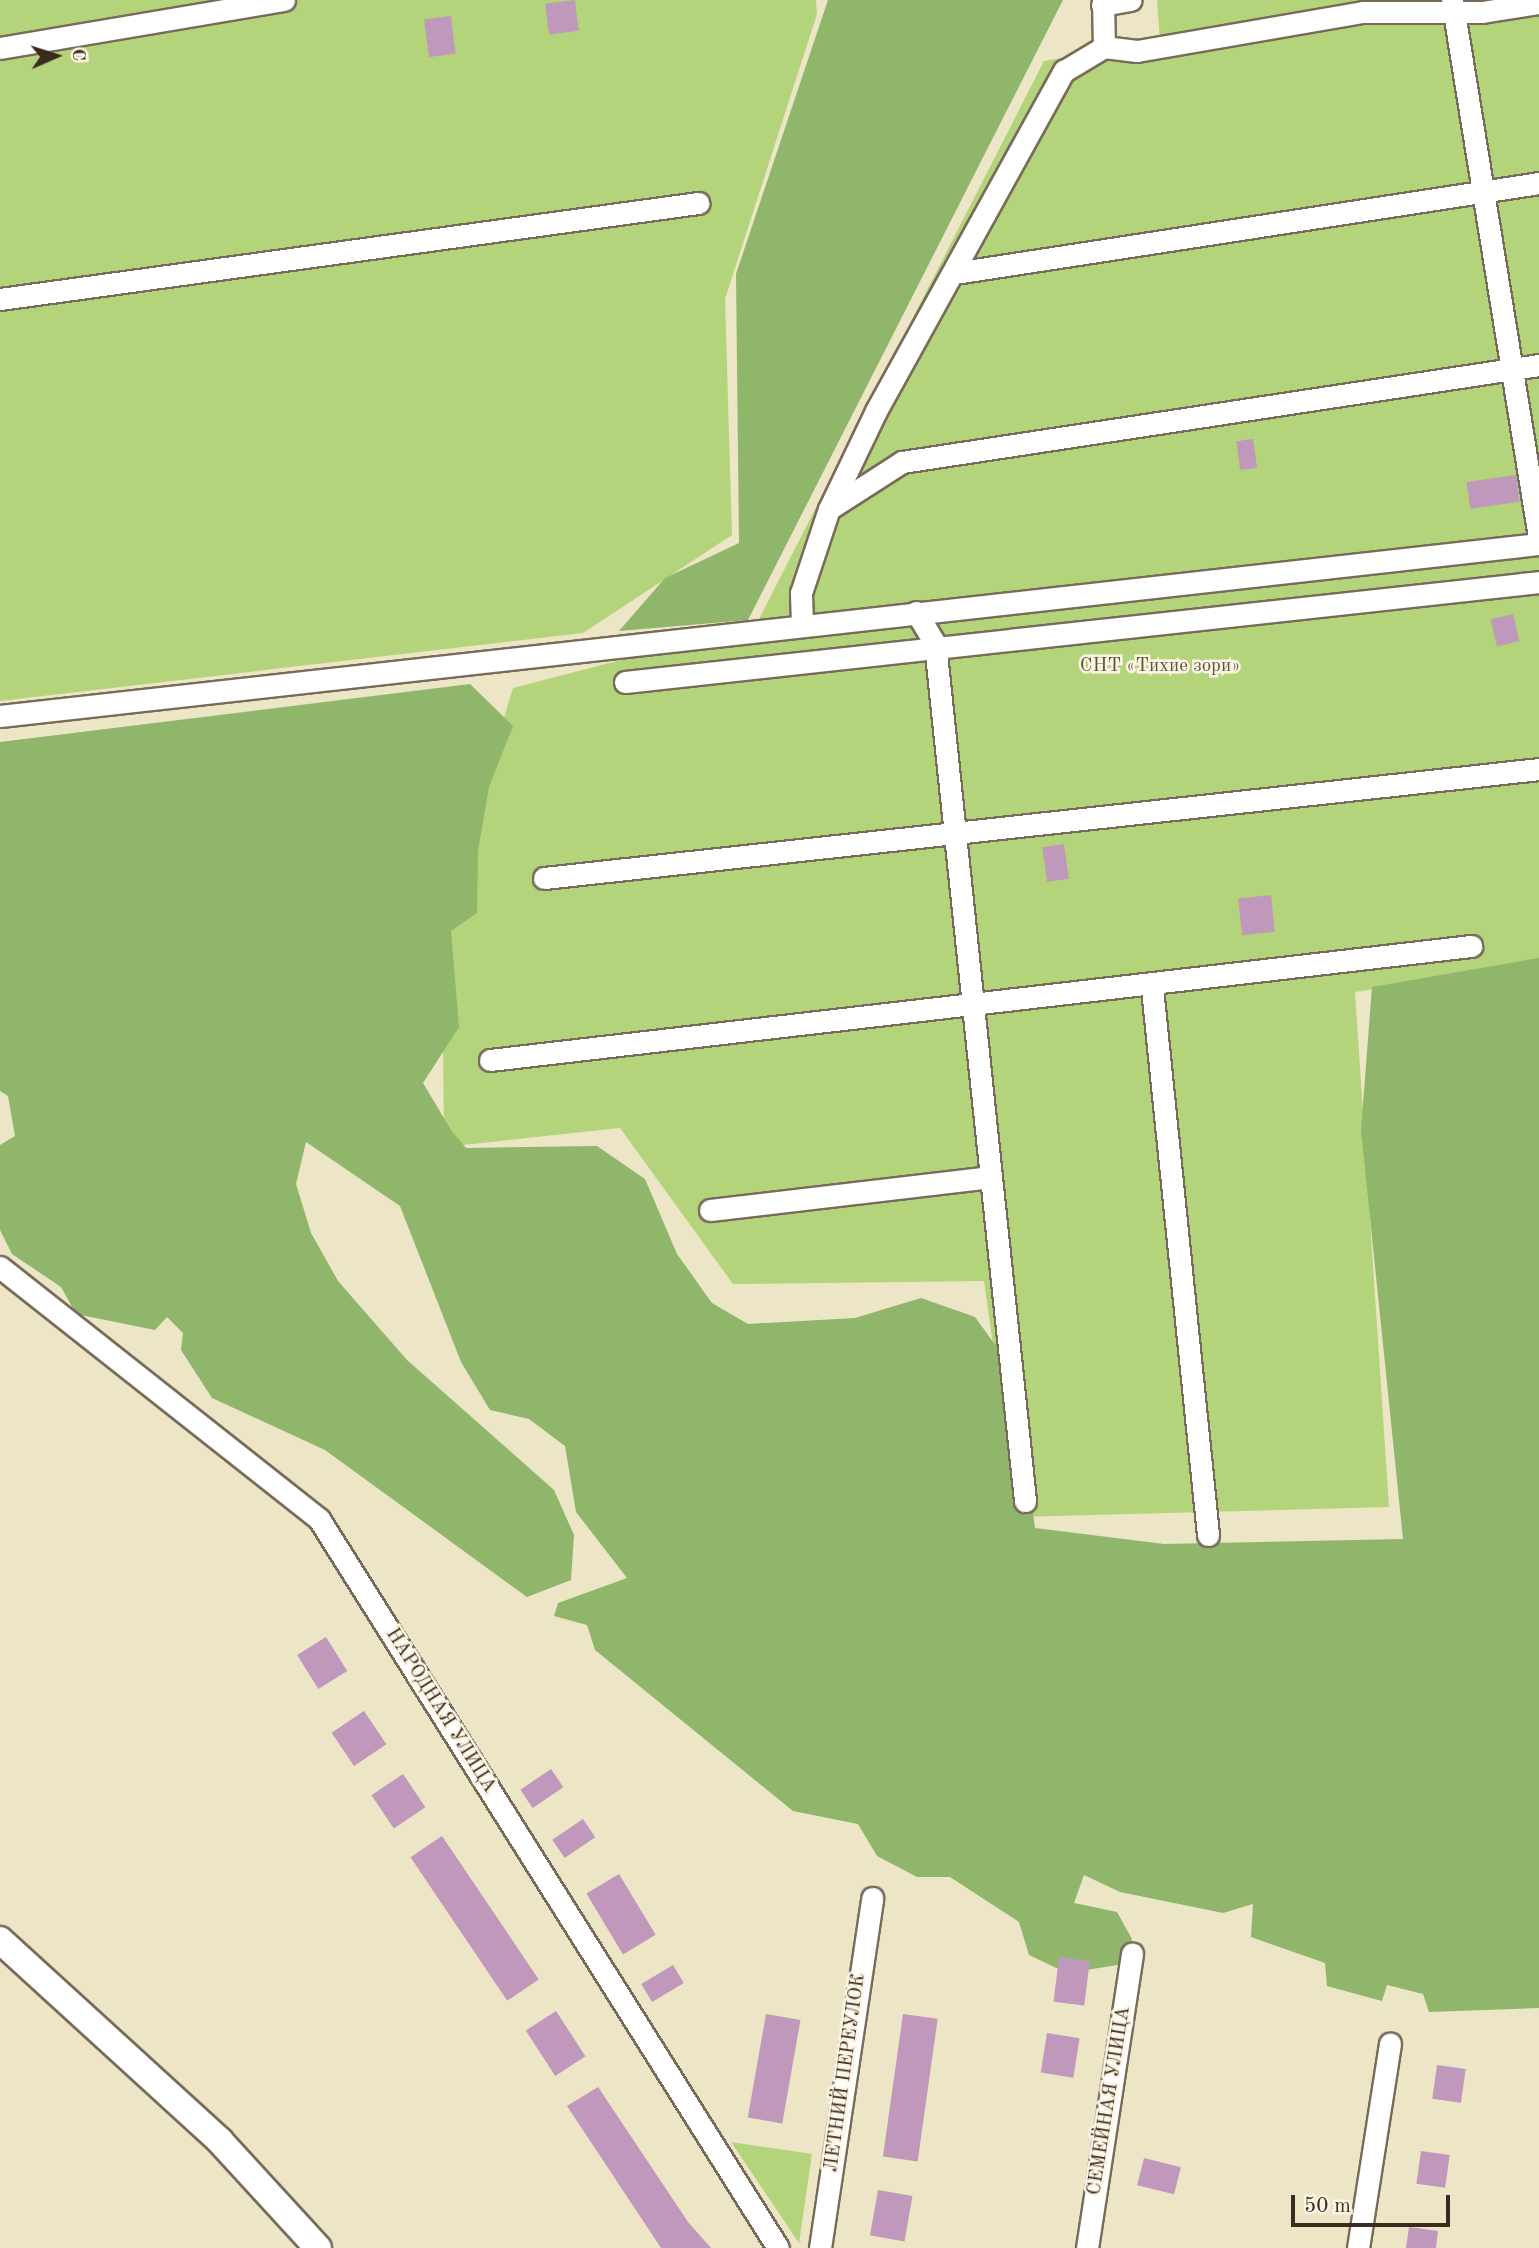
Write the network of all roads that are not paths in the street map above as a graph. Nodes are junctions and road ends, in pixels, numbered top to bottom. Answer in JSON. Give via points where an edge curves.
{"nodes":[{"id":1,"x":284,"y":0,"type":"edge"},
{"id":2,"x":1131,"y":0,"type":"edge"},
{"id":3,"x":1102,"y":2,"type":"edge"},
{"id":4,"x":1539,"y":3,"type":"edge"},
{"id":5,"x":1453,"y":5,"type":"edge"},
{"id":6,"x":1104,"y":47,"type":"junction"},
{"id":7,"x":0,"y":48,"type":"edge"},
{"id":8,"x":1539,"y":183,"type":"edge"},
{"id":9,"x":1485,"y":192,"type":"junction"},
{"id":10,"x":698,"y":204,"type":"dead end"},
{"id":11,"x":956,"y":273,"type":"junction"},
{"id":12,"x":0,"y":299,"type":"edge"},
{"id":13,"x":1539,"y":365,"type":"edge"},
{"id":14,"x":1513,"y":369,"type":"junction"},
{"id":15,"x":829,"y":509,"type":"junction"},
{"id":16,"x":1539,"y":537,"type":"edge"},
{"id":17,"x":1539,"y":544,"type":"edge"},
{"id":18,"x":1539,"y":582,"type":"edge"},
{"id":19,"x":916,"y":612,"type":"junction"},
{"id":20,"x":802,"y":623,"type":"junction"},
{"id":21,"x":935,"y":644,"type":"junction"},
{"id":22,"x":625,"y":682,"type":"dead end"},
{"id":23,"x":0,"y":716,"type":"edge"},
{"id":24,"x":1539,"y":769,"type":"edge"},
{"id":25,"x":952,"y":832,"type":"junction"},
{"id":26,"x":544,"y":878,"type":"dead end"},
{"id":27,"x":1471,"y":946,"type":"dead end"},
{"id":28,"x":1152,"y":988,"type":"junction"},
{"id":29,"x":970,"y":1003,"type":"junction"},
{"id":30,"x":490,"y":1060,"type":"dead end"},
{"id":31,"x":989,"y":1177,"type":"junction"},
{"id":32,"x":710,"y":1210,"type":"dead end"},
{"id":33,"x":0,"y":1268,"type":"edge"},
{"id":34,"x":1025,"y":1501,"type":"dead end"},
{"id":35,"x":1208,"y":1535,"type":"dead end"},
{"id":36,"x":872,"y":1898,"type":"dead end"},
{"id":37,"x":0,"y":1940,"type":"edge"},
{"id":38,"x":1132,"y":1953,"type":"dead end"},
{"id":39,"x":1390,"y":2043,"type":"dead end"},
{"id":40,"x":318,"y":2248,"type":"edge"},
{"id":41,"x":778,"y":2248,"type":"edge"},
{"id":42,"x":820,"y":2248,"type":"edge"},
{"id":43,"x":1087,"y":2248,"type":"edge"},
{"id":44,"x":1358,"y":2248,"type":"edge"}],
"edges":[{"from":1,"to":7,"type":"street"},
{"from":2,"to":3,"type":"street"},
{"from":3,"to":6,"type":"street"},
{"from":4,"to":5,"type":"street"},
{"from":5,"to":6,"type":"street","via":[[1363,12],[1215,42]]},
{"from":5,"to":9,"type":"street"},
{"from":6,"to":11,"type":"street","via":[[1064,71]]},
{"from":8,"to":9,"type":"street"},
{"from":9,"to":11,"type":"street"},
{"from":9,"to":14,"type":"street"},
{"from":10,"to":12,"type":"street"},
{"from":11,"to":15,"type":"street","via":[[876,411]]},
{"from":13,"to":14,"type":"street"},
{"from":14,"to":15,"type":"street","via":[[902,462]]},
{"from":14,"to":16,"type":"street"},
{"from":15,"to":20,"type":"street","via":[[815,536],[801,593]]},
{"from":17,"to":19,"type":"street"},
{"from":18,"to":21,"type":"street"},
{"from":19,"to":20,"type":"street"},
{"from":19,"to":21,"type":"street"},
{"from":20,"to":23,"type":"street"},
{"from":21,"to":22,"type":"street","via":[[883,656]]},
{"from":21,"to":25,"type":"street"},
{"from":24,"to":25,"type":"street"},
{"from":25,"to":26,"type":"street"},
{"from":25,"to":29,"type":"street"},
{"from":27,"to":28,"type":"street"},
{"from":28,"to":29,"type":"street"},
{"from":28,"to":35,"type":"street"},
{"from":29,"to":30,"type":"street"},
{"from":29,"to":31,"type":"street"},
{"from":31,"to":32,"type":"street"},
{"from":31,"to":34,"type":"street"},
{"from":33,"to":41,"type":"street","name":"НАРОДНАЯ УЛИЦА","via":[[319,1519]]},
{"from":36,"to":42,"type":"street","name":"ЛЕТНИЙ ПЕРЕУЛОК"},
{"from":37,"to":40,"type":"main road","via":[[220,2141]]},
{"from":38,"to":43,"type":"street","name":"СЕМЕЙНАЯ УЛИЦА"},
{"from":39,"to":44,"type":"street"}]}
